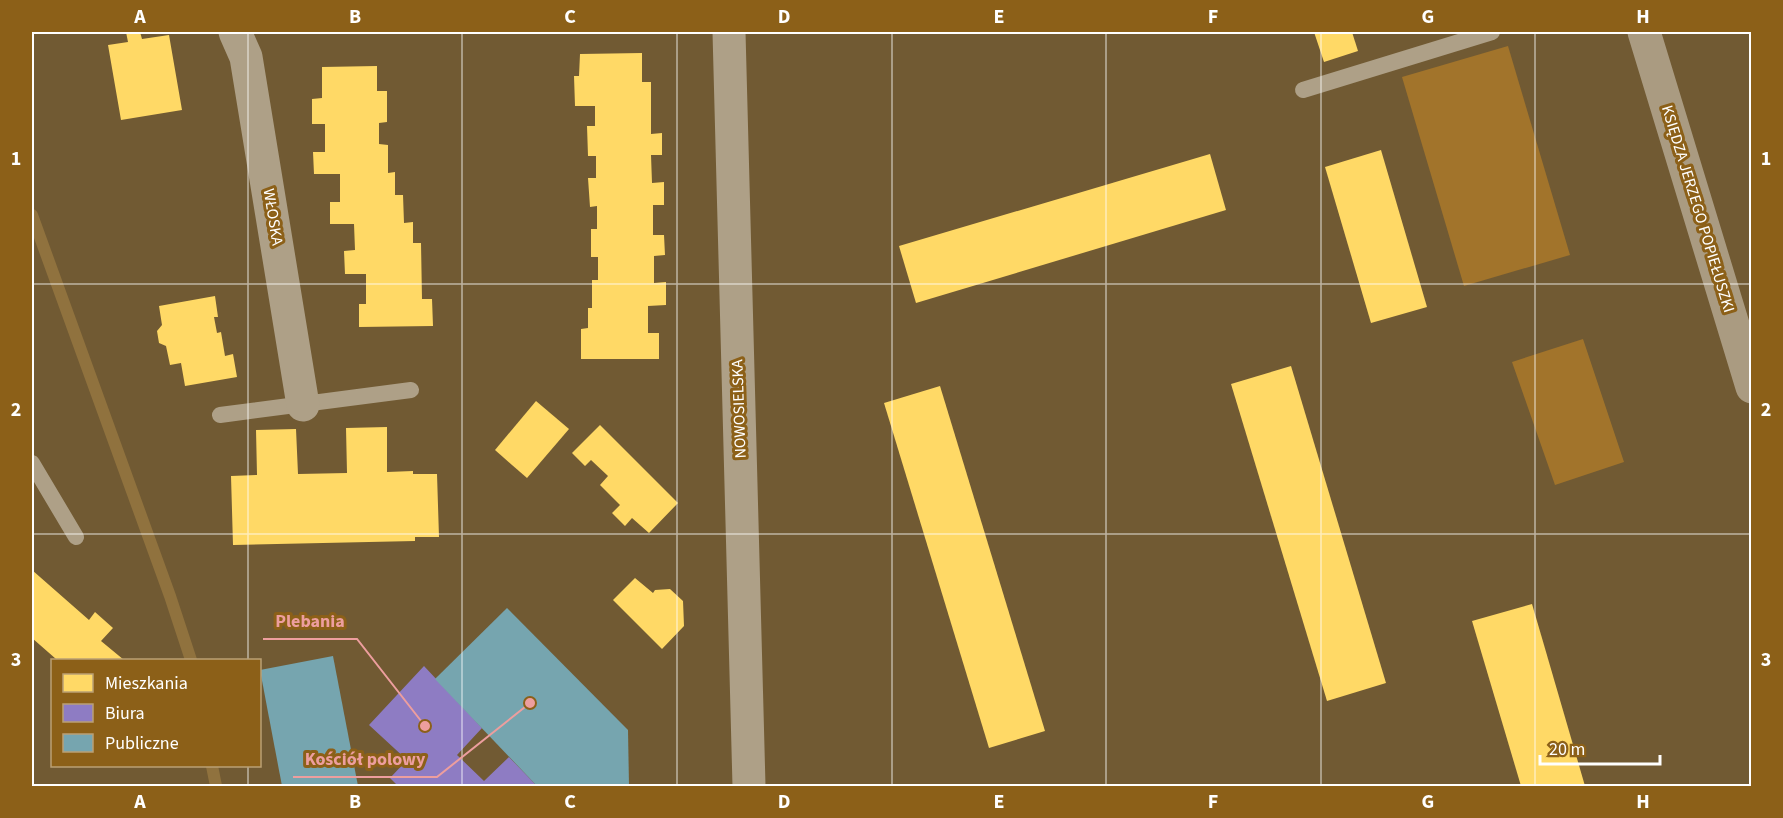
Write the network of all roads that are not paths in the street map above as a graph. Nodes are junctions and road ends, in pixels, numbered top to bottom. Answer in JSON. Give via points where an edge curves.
{"nodes":[{"id":1,"x":235,"y":32,"type":"edge"},
{"id":2,"x":729,"y":32,"type":"edge"},
{"id":3,"x":1491,"y":32,"type":"edge"},
{"id":4,"x":1644,"y":32,"type":"edge"},
{"id":5,"x":1303,"y":90,"type":"dead end"},
{"id":6,"x":1752,"y":387,"type":"edge"},
{"id":7,"x":411,"y":390,"type":"dead end"},
{"id":8,"x":303,"y":405,"type":"junction"},
{"id":9,"x":220,"y":415,"type":"dead end"},
{"id":10,"x":32,"y":463,"type":"edge"},
{"id":11,"x":76,"y":537,"type":"dead end"},
{"id":12,"x":749,"y":786,"type":"edge"}],
"edges":[{"from":1,"to":8,"type":"street","name":"WŁOSKA","via":[[246,57]]},
{"from":2,"to":12,"type":"street","name":"NOWOSIELSKA"},
{"from":3,"to":5,"type":"lane"},
{"from":4,"to":6,"type":"street","name":"KSIĘDZA JERZEGO POPIEŁUSZKI"},
{"from":7,"to":8,"type":"lane"},
{"from":8,"to":9,"type":"lane"},
{"from":10,"to":11,"type":"lane"}]}
